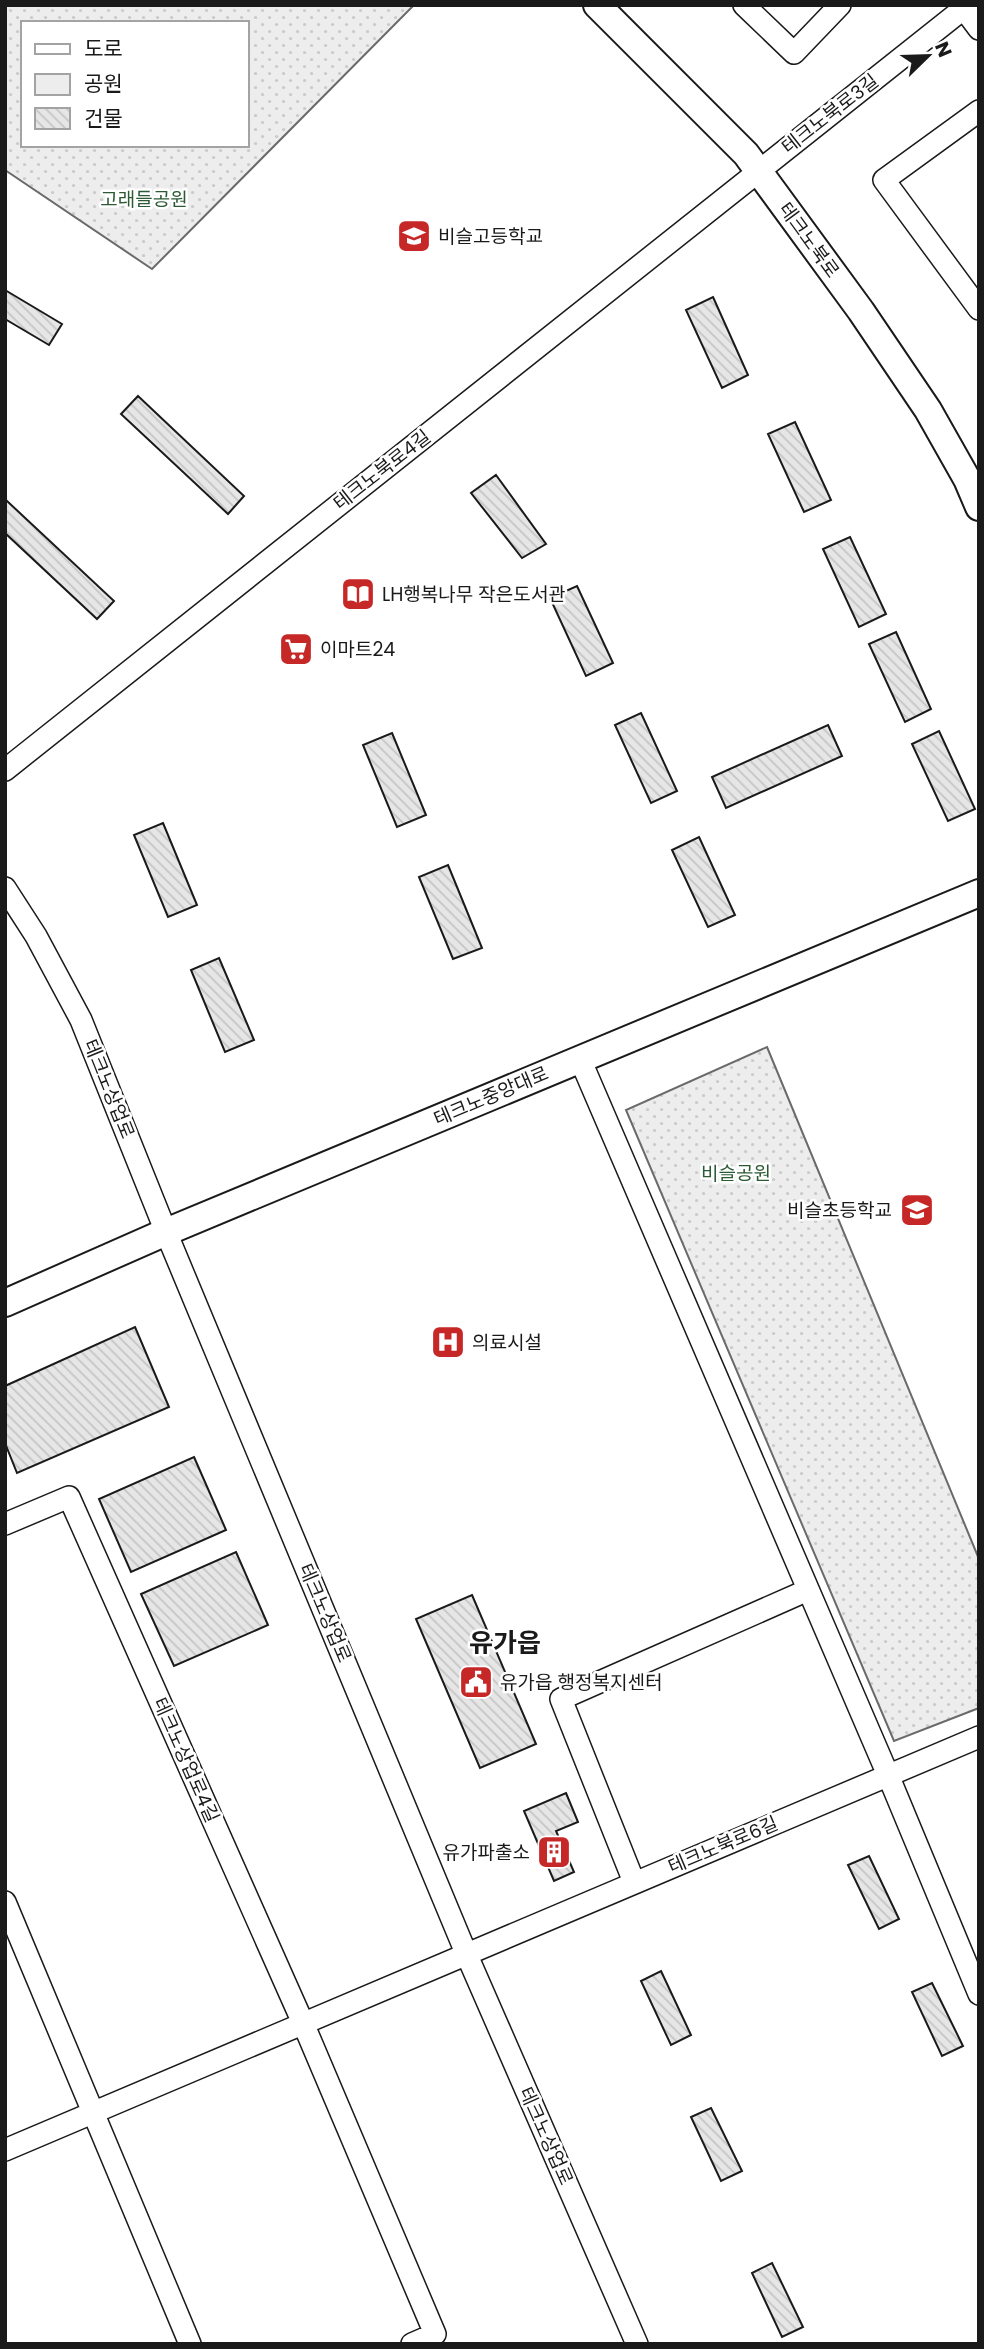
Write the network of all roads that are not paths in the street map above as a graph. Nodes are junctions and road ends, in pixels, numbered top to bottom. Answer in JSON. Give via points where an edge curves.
{"nodes":[{"id":1,"x":597,"y":5,"type":"edge"},
{"id":2,"x":744,"y":5,"type":"edge"},
{"id":3,"x":840,"y":5,"type":"edge"},
{"id":4,"x":965,"y":6,"type":"edge"},
{"id":5,"x":979,"y":29,"type":"edge"},
{"id":6,"x":979,"y":111,"type":"edge"},
{"id":7,"x":759,"y":171,"type":"junction"},
{"id":8,"x":979,"y":309,"type":"edge"},
{"id":9,"x":979,"y":507,"type":"edge"},
{"id":10,"x":5,"y":770,"type":"edge"},
{"id":11,"x":5,"y":888,"type":"edge"},
{"id":12,"x":979,"y":893,"type":"edge"},
{"id":13,"x":580,"y":1059,"type":"junction"},
{"id":14,"x":166,"y":1232,"type":"junction"},
{"id":15,"x":5,"y":1303,"type":"edge"},
{"id":16,"x":5,"y":1524,"type":"edge"},
{"id":17,"x":808,"y":1590,"type":"junction"},
{"id":18,"x":979,"y":1737,"type":"edge"},
{"id":19,"x":888,"y":1775,"type":"junction"},
{"id":20,"x":634,"y":1882,"type":"junction"},
{"id":21,"x":5,"y":1902,"type":"edge"},
{"id":22,"x":466,"y":1953,"type":"junction"},
{"id":23,"x":979,"y":1994,"type":"edge"},
{"id":24,"x":303,"y":2023,"type":"junction"},
{"id":25,"x":94,"y":2112,"type":"junction"},
{"id":26,"x":5,"y":2150,"type":"edge"},
{"id":27,"x":190,"y":2344,"type":"edge"},
{"id":28,"x":412,"y":2344,"type":"edge"},
{"id":29,"x":637,"y":2344,"type":"edge"}],
"edges":[{"from":1,"to":7,"type":"main road","name":"테크노북로"},
{"from":2,"to":3,"type":"street","via":[[794,53]]},
{"from":4,"to":5,"type":"street"},
{"from":4,"to":7,"type":"street","name":"테크노북로3길"},
{"from":6,"to":8,"type":"street","via":[[884,180]]},
{"from":7,"to":9,"type":"main road","name":"테크노북로","via":[[928,410]]},
{"from":7,"to":10,"type":"street","name":"테크노북로4길"},
{"from":11,"to":14,"type":"street","name":"테크노상업로","via":[[81,1020]]},
{"from":12,"to":13,"type":"main road","name":"테크노중앙대로"},
{"from":13,"to":14,"type":"main road","name":"테크노중앙대로"},
{"from":13,"to":17,"type":"street"},
{"from":14,"to":15,"type":"main road","name":"테크노중앙대로"},
{"from":14,"to":22,"type":"street","name":"테크노상업로"},
{"from":16,"to":24,"type":"street","name":"테크노상업로4길","via":[[69,1497]]},
{"from":17,"to":19,"type":"street"},
{"from":17,"to":20,"type":"street","via":[[561,1699]]},
{"from":18,"to":19,"type":"street","name":"테크노북로6길"},
{"from":19,"to":20,"type":"street","name":"테크노북로6길"},
{"from":19,"to":23,"type":"street"},
{"from":20,"to":22,"type":"street","name":"테크노북로6길"},
{"from":21,"to":25,"type":"street"},
{"from":22,"to":24,"type":"street"},
{"from":22,"to":29,"type":"street","name":"테크노상업로"},
{"from":24,"to":25,"type":"street"},
{"from":24,"to":28,"type":"street","name":"테크노상업로4길","via":[[435,2334]]},
{"from":25,"to":26,"type":"street"},
{"from":25,"to":27,"type":"street"}]}
